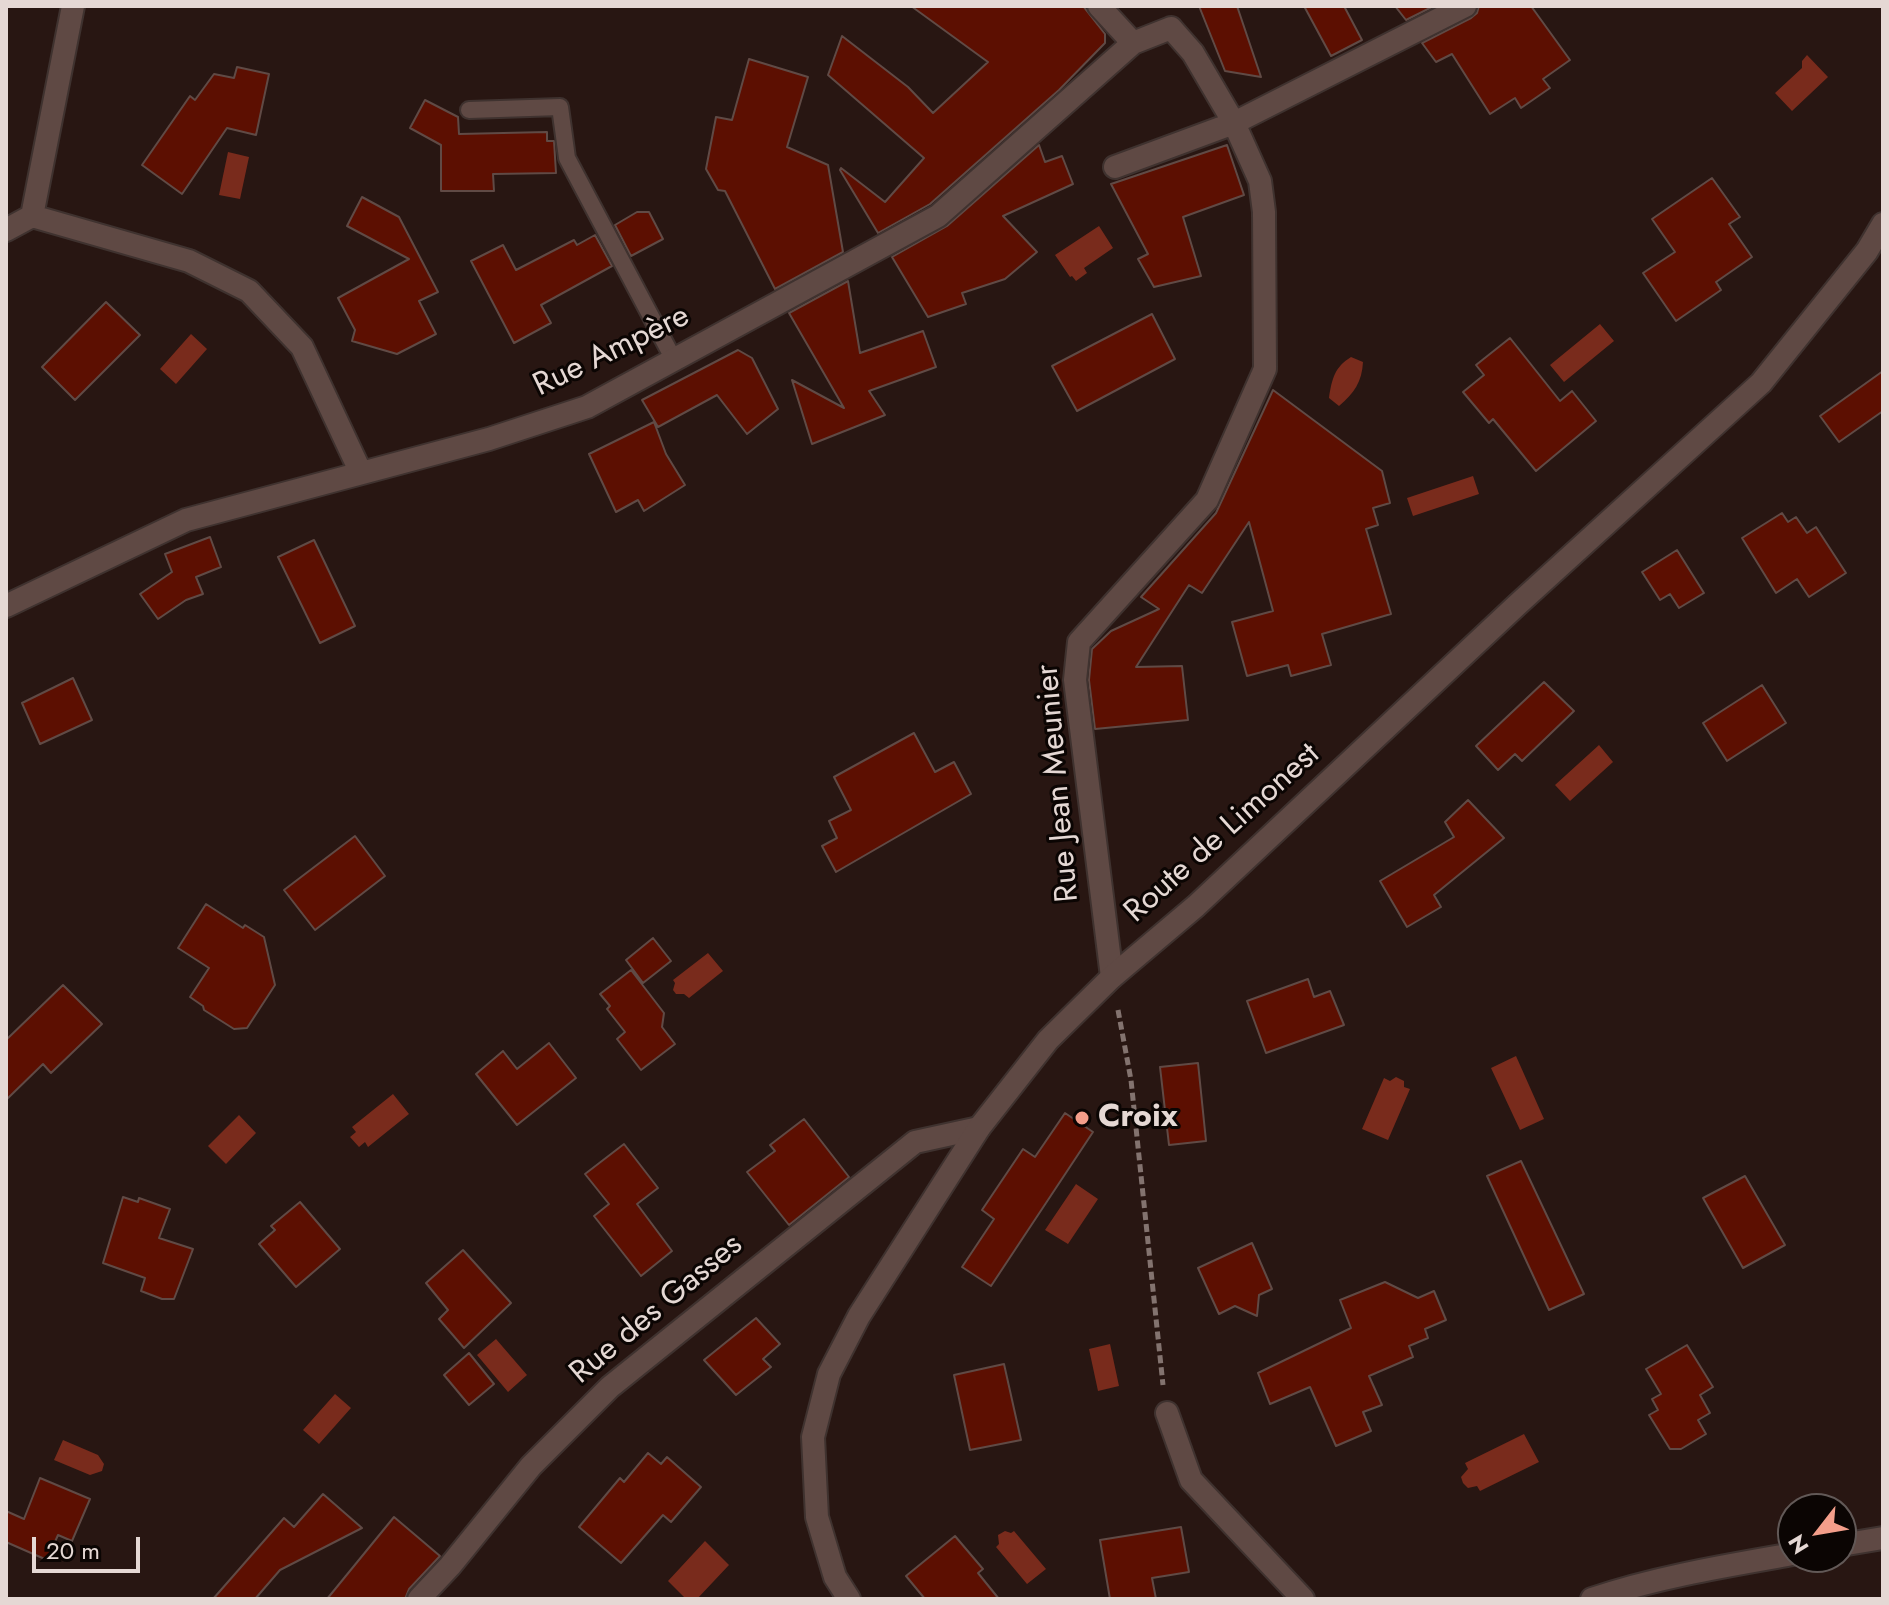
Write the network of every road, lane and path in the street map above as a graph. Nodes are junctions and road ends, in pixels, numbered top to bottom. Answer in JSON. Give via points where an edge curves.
{"nodes":[{"id":1,"x":73,"y":6,"type":"edge"},
{"id":2,"x":1099,"y":6,"type":"edge"},
{"id":3,"x":1465,"y":6,"type":"edge"},
{"id":4,"x":1173,"y":17,"type":"edge"},
{"id":5,"x":1133,"y":43,"type":"junction"},
{"id":6,"x":469,"y":110,"type":"dead end"},
{"id":7,"x":1234,"y":123,"type":"junction"},
{"id":8,"x":1115,"y":167,"type":"dead end"},
{"id":9,"x":32,"y":216,"type":"junction"},
{"id":10,"x":1883,"y":224,"type":"edge"},
{"id":11,"x":6,"y":230,"type":"edge"},
{"id":12,"x":674,"y":360,"type":"junction"},
{"id":13,"x":361,"y":473,"type":"junction"},
{"id":14,"x":6,"y":606,"type":"edge"},
{"id":15,"x":1112,"y":977,"type":"junction"},
{"id":16,"x":979,"y":1128,"type":"junction"},
{"id":17,"x":1167,"y":1413,"type":"joint"},
{"id":18,"x":1883,"y":1538,"type":"edge"},
{"id":19,"x":1857,"y":1542,"type":"edge"},
{"id":20,"x":1777,"y":1557,"type":"edge"},
{"id":21,"x":419,"y":1599,"type":"edge"},
{"id":22,"x":849,"y":1599,"type":"edge"},
{"id":23,"x":1303,"y":1599,"type":"edge"},
{"id":24,"x":1592,"y":1599,"type":"edge"}],
"edges":[{"from":1,"to":9,"type":"street"},
{"from":2,"to":5,"type":"street"},
{"from":3,"to":7,"type":"street"},
{"from":4,"to":5,"type":"street"},
{"from":4,"to":7,"type":"street","name":"Rue Jean Meunier"},
{"from":5,"to":12,"type":"street","name":"Rue Ampère","via":[[938,216]]},
{"from":6,"to":12,"type":"lane","via":[[560,107],[567,158]]},
{"from":7,"to":8,"type":"street"},
{"from":7,"to":15,"type":"street","name":"Rue Jean Meunier","via":[[1260,181],[1264,212],[1265,369],[1207,500],[1079,642],[1075,680]]},
{"from":9,"to":11,"type":"street"},
{"from":9,"to":13,"type":"street","via":[[189,261],[249,291],[302,347]]},
{"from":10,"to":15,"type":"street","name":"Route de Limonest","via":[[1761,383],[1196,906]]},
{"from":12,"to":13,"type":"street","name":"Rue Ampère","via":[[587,407]]},
{"from":13,"to":14,"type":"street","name":"Rue Ampère","via":[[186,520]]},
{"from":15,"to":16,"type":"street","name":"Route de Limonest","via":[[1048,1040]]},
{"from":15,"to":17,"type":"path","via":[[1131,1080]]},
{"from":16,"to":21,"type":"street","name":"Rue des Gasses","via":[[915,1142],[610,1387],[531,1466]]},
{"from":16,"to":22,"type":"street","name":"Route de Limonest","via":[[859,1316],[829,1374],[813,1437],[817,1517],[835,1577]]},
{"from":17,"to":23,"type":"street","via":[[1191,1480]]},
{"from":18,"to":19,"type":"street"},
{"from":20,"to":24,"type":"street","via":[[1701,1570]]}]}
